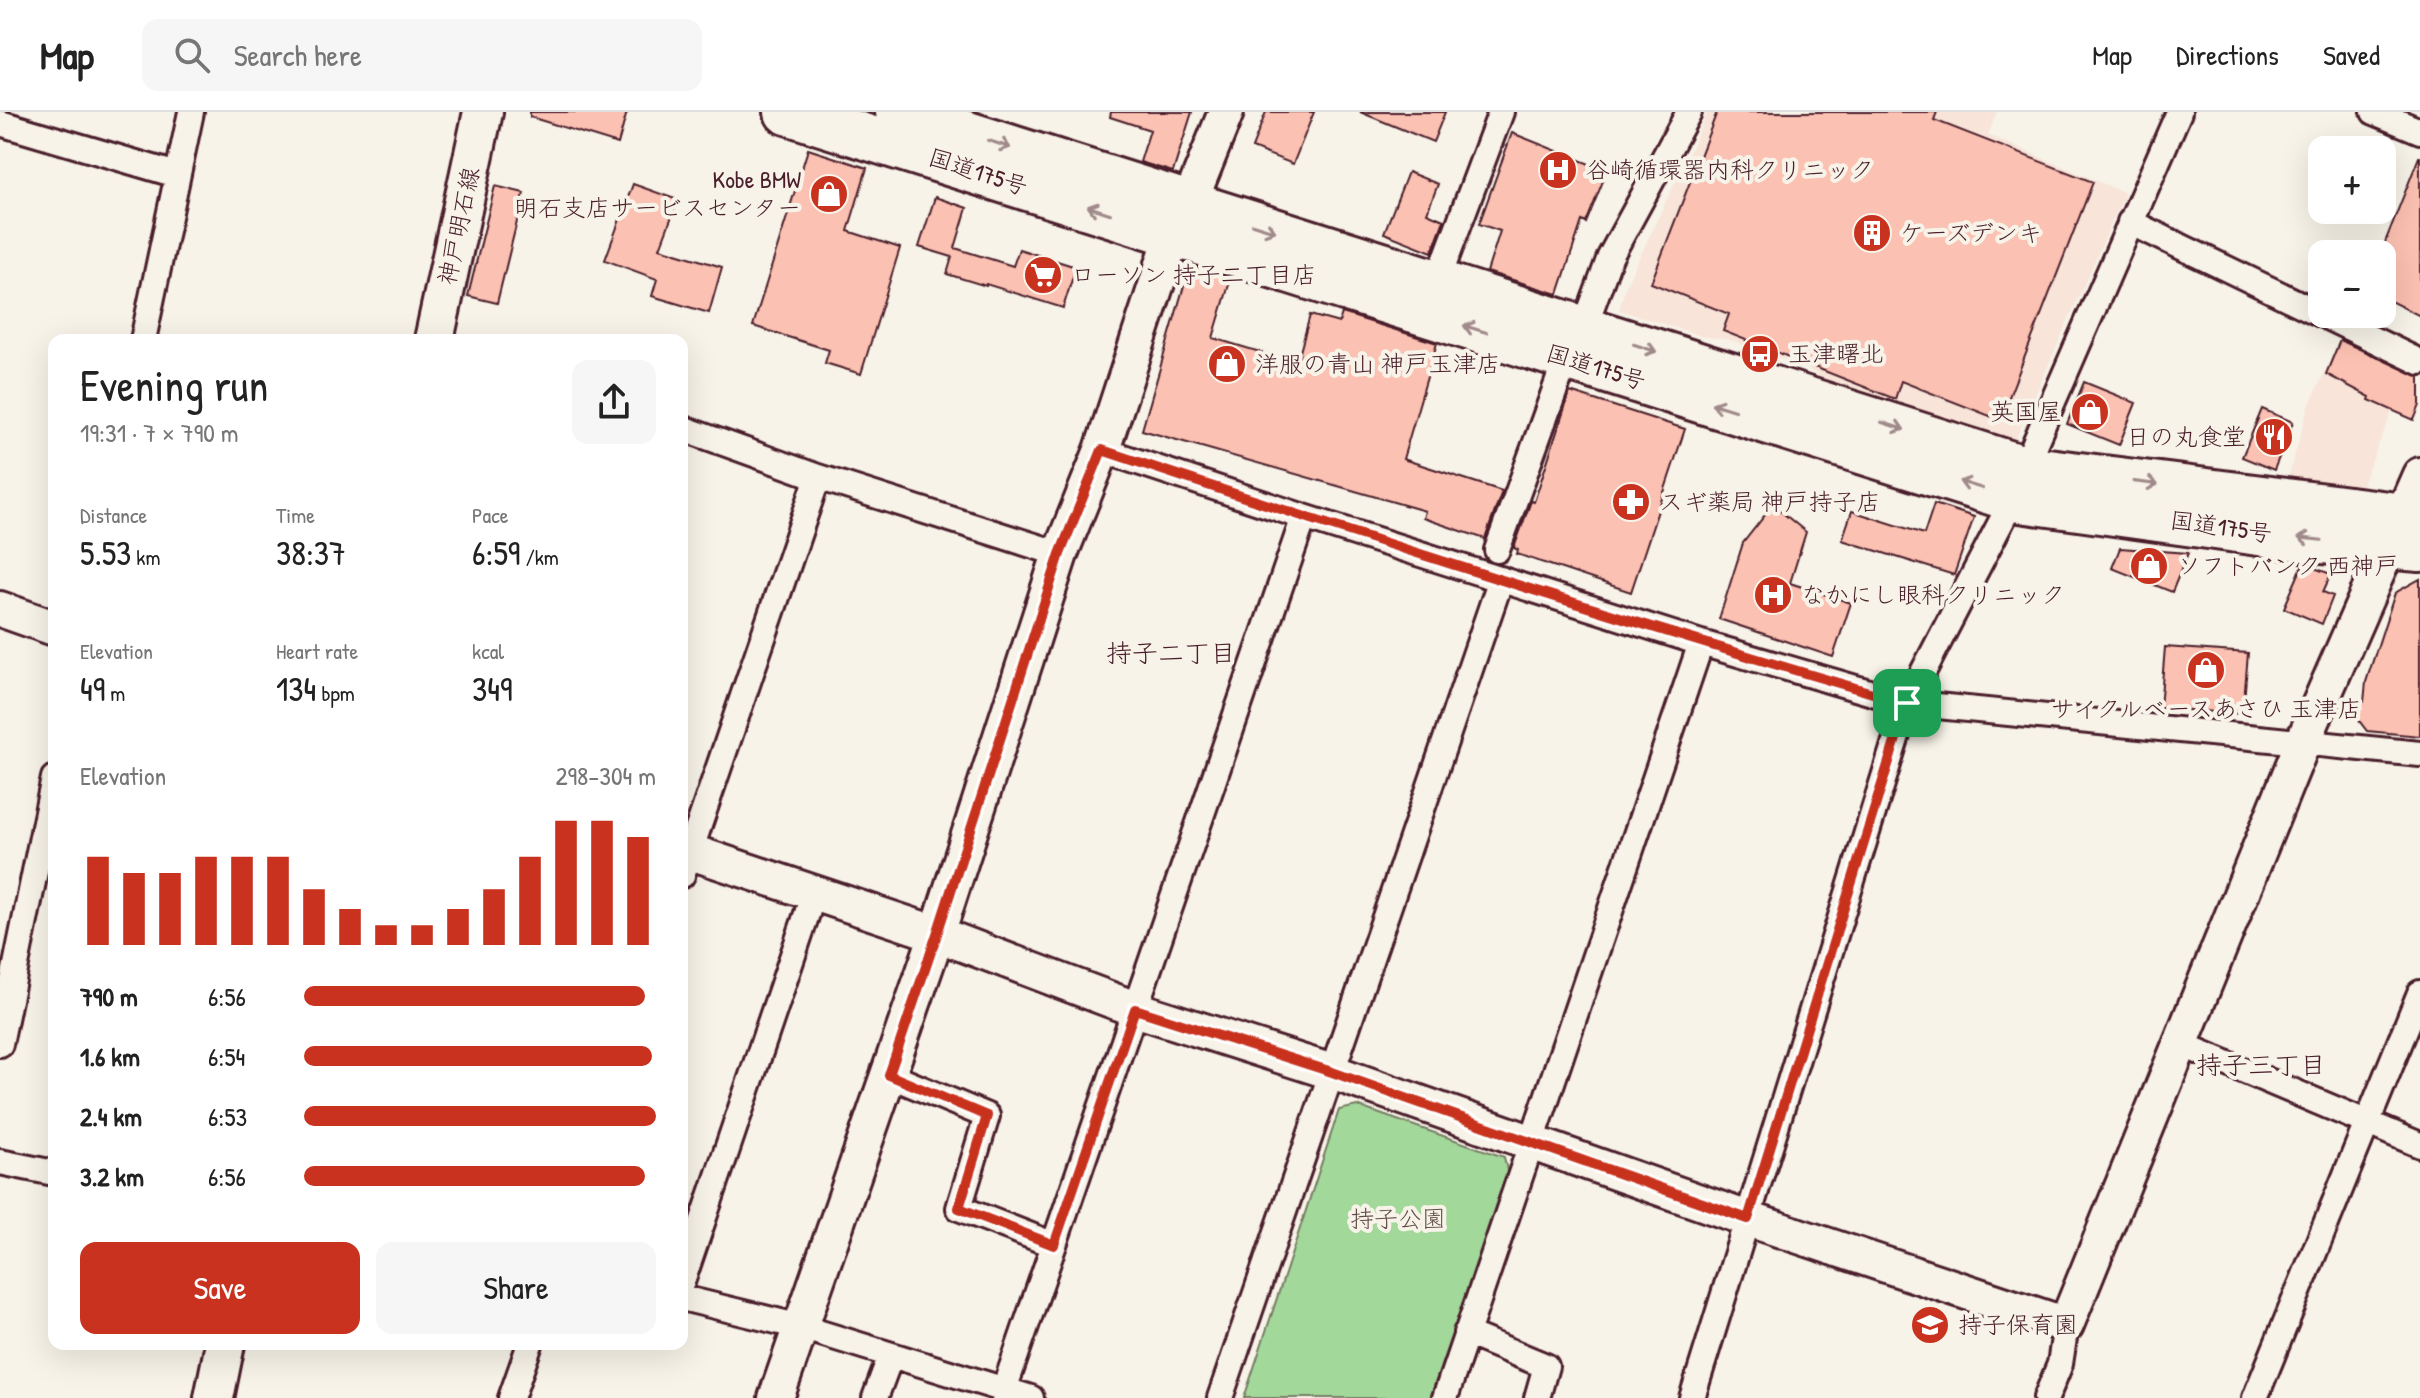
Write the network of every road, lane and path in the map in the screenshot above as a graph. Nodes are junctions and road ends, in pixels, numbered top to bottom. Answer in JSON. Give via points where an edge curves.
{"nodes":[{"id":1,"x":191,"y":112,"type":"edge"},
{"id":2,"x":483,"y":112,"type":"edge"},
{"id":3,"x":787,"y":112,"type":"edge"},
{"id":4,"x":898,"y":112,"type":"edge"},
{"id":5,"x":1226,"y":112,"type":"edge"},
{"id":6,"x":1501,"y":112,"type":"edge"},
{"id":7,"x":1689,"y":112,"type":"edge"},
{"id":8,"x":2179,"y":112,"type":"edge"},
{"id":9,"x":2374,"y":112,"type":"edge"},
{"id":10,"x":0,"y":123,"type":"edge"},
{"id":11,"x":2420,"y":131,"type":"edge"},
{"id":12,"x":177,"y":175,"type":"junction"},
{"id":13,"x":1181,"y":219,"type":"junction"},
{"id":14,"x":2130,"y":222,"type":"junction"},
{"id":15,"x":1431,"y":298,"type":"junction"},
{"id":16,"x":144,"y":334,"type":"edge"},
{"id":17,"x":435,"y":334,"type":"edge"},
{"id":18,"x":1572,"y":354,"type":"junction"},
{"id":19,"x":2420,"y":362,"type":"edge"},
{"id":20,"x":688,"y":430,"type":"edge"},
{"id":21,"x":1102,"y":450,"type":"junction"},
{"id":22,"x":2420,"y":475,"type":"edge"},
{"id":23,"x":818,"y":477,"type":"junction"},
{"id":24,"x":2018,"y":483,"type":"junction"},
{"id":25,"x":1304,"y":517,"type":"junction"},
{"id":26,"x":2408,"y":532,"type":"edge"},
{"id":27,"x":1497,"y":550,"type":"dead end"},
{"id":28,"x":1060,"y":554,"type":"junction"},
{"id":29,"x":1501,"y":579,"type":"junction"},
{"id":30,"x":0,"y":609,"type":"edge"},
{"id":31,"x":48,"y":626,"type":"edge"},
{"id":32,"x":1701,"y":643,"type":"junction"},
{"id":33,"x":1907,"y":703,"type":"junction"},
{"id":34,"x":2303,"y":742,"type":"junction"},
{"id":35,"x":2420,"y":754,"type":"edge"},
{"id":36,"x":48,"y":808,"type":"edge"},
{"id":37,"x":688,"y":847,"type":"edge"},
{"id":38,"x":688,"y":859,"type":"edge"},
{"id":39,"x":814,"y":893,"type":"junction"},
{"id":40,"x":937,"y":934,"type":"junction"},
{"id":41,"x":2420,"y":993,"type":"edge"},
{"id":42,"x":1135,"y":1009,"type":"junction"},
{"id":43,"x":0,"y":1044,"type":"edge"},
{"id":44,"x":2181,"y":1044,"type":"junction"},
{"id":45,"x":1332,"y":1072,"type":"junction"},
{"id":46,"x":889,"y":1075,"type":"junction"},
{"id":47,"x":2367,"y":1122,"type":"junction"},
{"id":48,"x":1530,"y":1142,"type":"junction"},
{"id":49,"x":2420,"y":1145,"type":"edge"},
{"id":50,"x":0,"y":1162,"type":"edge"},
{"id":51,"x":48,"y":1172,"type":"edge"},
{"id":52,"x":1748,"y":1219,"type":"junction"},
{"id":53,"x":1054,"y":1245,"type":"junction"},
{"id":54,"x":688,"y":1264,"type":"edge"},
{"id":55,"x":688,"y":1299,"type":"edge"},
{"id":56,"x":2066,"y":1325,"type":"junction"},
{"id":57,"x":801,"y":1327,"type":"junction"},
{"id":58,"x":1466,"y":1333,"type":"junction"},
{"id":59,"x":224,"y":1350,"type":"edge"},
{"id":60,"x":528,"y":1350,"type":"edge"},
{"id":61,"x":891,"y":1355,"type":"junction"},
{"id":62,"x":1004,"y":1394,"type":"edge"},
{"id":63,"x":214,"y":1398,"type":"edge"},
{"id":64,"x":511,"y":1398,"type":"edge"},
{"id":65,"x":776,"y":1398,"type":"edge"},
{"id":66,"x":875,"y":1398,"type":"edge"},
{"id":67,"x":1031,"y":1398,"type":"edge"},
{"id":68,"x":1220,"y":1398,"type":"edge"},
{"id":69,"x":1445,"y":1398,"type":"edge"},
{"id":70,"x":1537,"y":1398,"type":"edge"},
{"id":71,"x":1692,"y":1398,"type":"edge"},
{"id":72,"x":2046,"y":1398,"type":"edge"},
{"id":73,"x":2255,"y":1398,"type":"edge"}],
"edges":[{"from":1,"to":12,"type":"street"},
{"from":2,"to":17,"type":"main road","name":"神戸明石線"},
{"from":13,"to":3,"type":"highway","name":"国道175号","one_way":true},
{"from":4,"to":13,"type":"highway","name":"国道175号","one_way":true},
{"from":5,"to":13,"type":"street"},
{"from":6,"to":15,"type":"street"},
{"from":7,"to":18,"type":"street","via":[[1610,257]]},
{"from":8,"to":14,"type":"street"},
{"from":9,"to":11,"type":"street"},
{"from":10,"to":12,"type":"street"},
{"from":12,"to":16,"type":"street"},
{"from":13,"to":15,"type":"highway","name":"国道175号"},
{"from":13,"to":21,"type":"street"},
{"from":14,"to":19,"type":"street"},
{"from":14,"to":24,"type":"street"},
{"from":15,"to":18,"type":"highway","name":"国道175号"},
{"from":18,"to":24,"type":"highway","name":"国道175号"},
{"from":18,"to":27,"type":"street"},
{"from":20,"to":23,"type":"street"},
{"from":21,"to":25,"type":"street"},
{"from":21,"to":28,"type":"street"},
{"from":22,"to":26,"type":"street"},
{"from":23,"to":28,"type":"street"},
{"from":23,"to":37,"type":"street"},
{"from":24,"to":26,"type":"highway","name":"国道175号"},
{"from":24,"to":33,"type":"street"},
{"from":25,"to":29,"type":"street"},
{"from":25,"to":42,"type":"street"},
{"from":26,"to":34,"type":"street"},
{"from":28,"to":40,"type":"street"},
{"from":29,"to":32,"type":"street"},
{"from":29,"to":45,"type":"street"},
{"from":30,"to":31,"type":"street"},
{"from":32,"to":33,"type":"street"},
{"from":32,"to":48,"type":"street"},
{"from":33,"to":34,"type":"street"},
{"from":33,"to":52,"type":"street"},
{"from":34,"to":35,"type":"street"},
{"from":34,"to":44,"type":"street"},
{"from":36,"to":43,"type":"street"},
{"from":38,"to":39,"type":"street"},
{"from":39,"to":40,"type":"street"},
{"from":39,"to":54,"type":"street"},
{"from":40,"to":42,"type":"street"},
{"from":40,"to":46,"type":"street"},
{"from":41,"to":47,"type":"street"},
{"from":42,"to":45,"type":"street"},
{"from":42,"to":53,"type":"street"},
{"from":44,"to":47,"type":"street"},
{"from":44,"to":56,"type":"street"},
{"from":45,"to":48,"type":"street"},
{"from":45,"to":68,"type":"street"},
{"from":46,"to":53,"type":"street","via":[[987,1116],[959,1208]]},
{"from":46,"to":57,"type":"street"},
{"from":47,"to":49,"type":"street"},
{"from":47,"to":73,"type":"street"},
{"from":48,"to":52,"type":"street"},
{"from":48,"to":58,"type":"street"},
{"from":50,"to":51,"type":"street"},
{"from":52,"to":56,"type":"street"},
{"from":52,"to":71,"type":"street"},
{"from":53,"to":62,"type":"street"},
{"from":55,"to":57,"type":"street"},
{"from":56,"to":72,"type":"street","via":[[2060,1364]]},
{"from":57,"to":61,"type":"street"},
{"from":57,"to":65,"type":"street"},
{"from":58,"to":69,"type":"street"},
{"from":58,"to":70,"type":"street","via":[[1546,1366]]},
{"from":59,"to":63,"type":"main road"},
{"from":60,"to":64,"type":"street"},
{"from":61,"to":62,"type":"street"},
{"from":61,"to":66,"type":"street"},
{"from":62,"to":67,"type":"street"}]}
